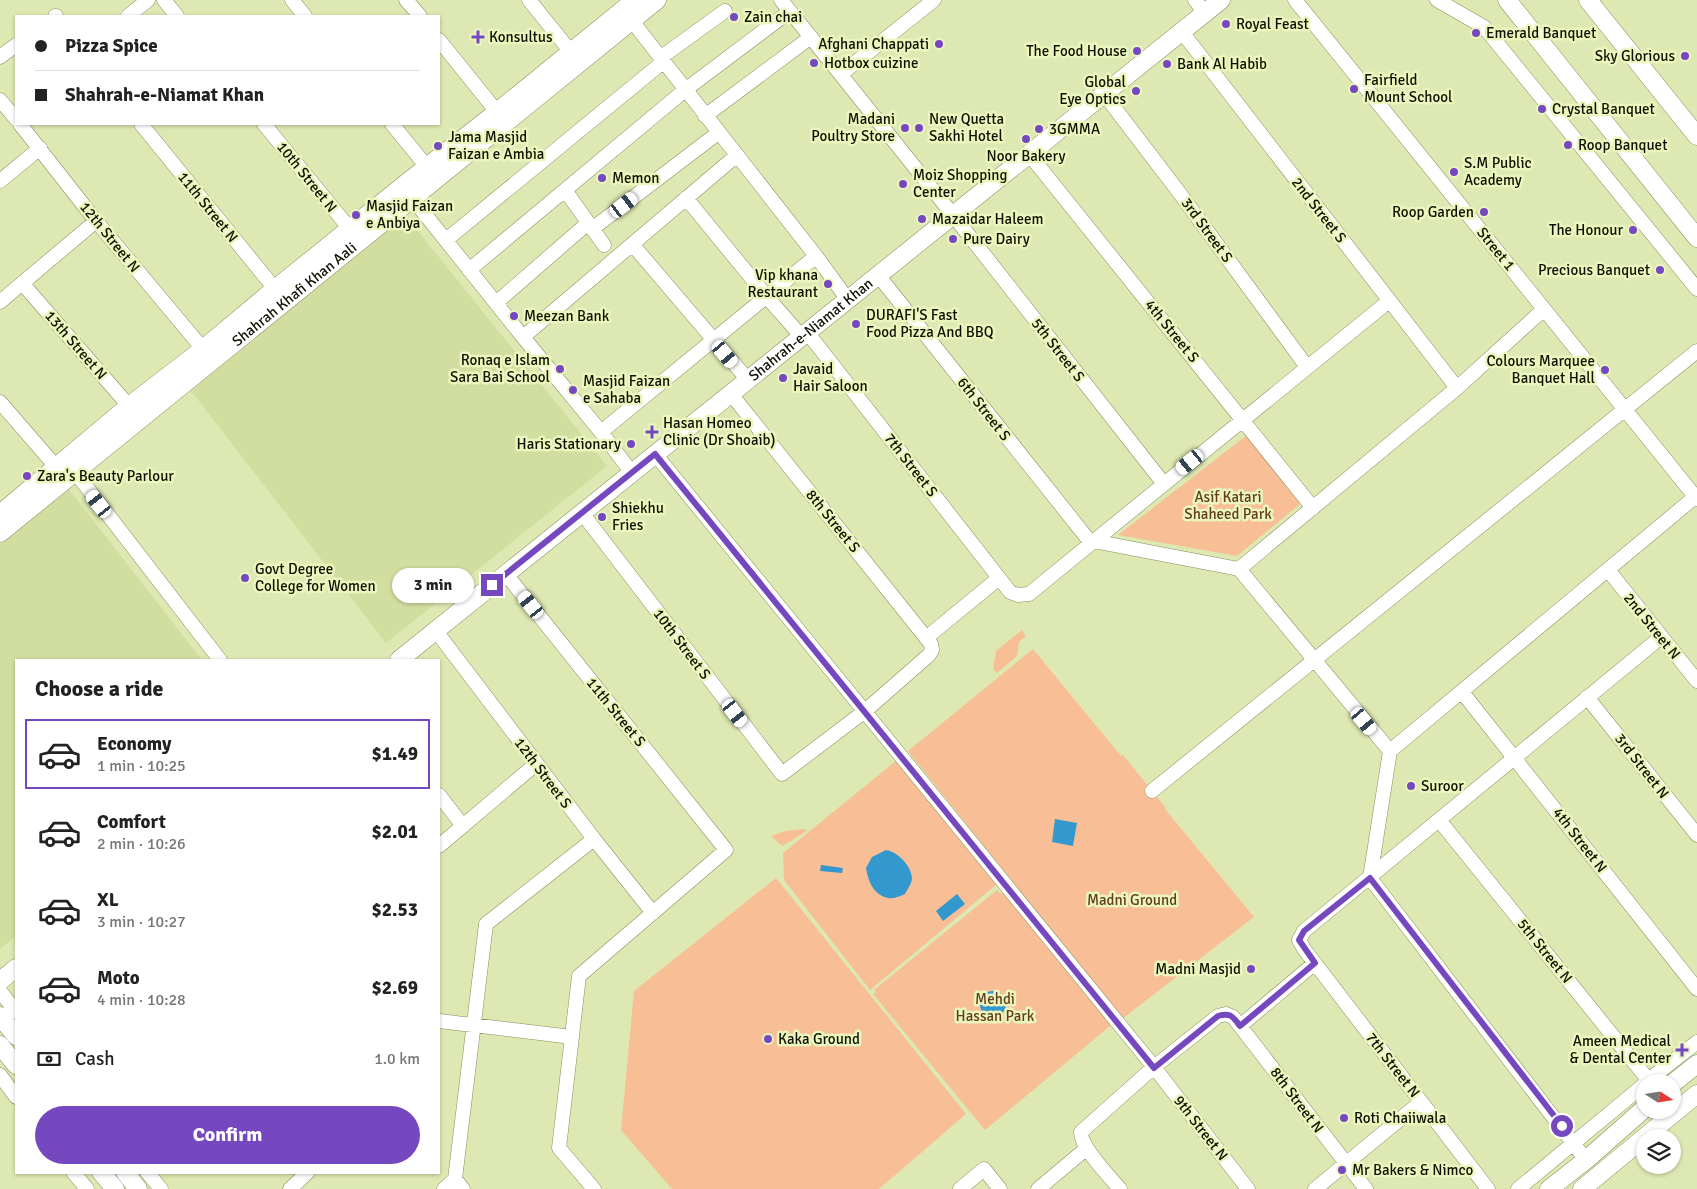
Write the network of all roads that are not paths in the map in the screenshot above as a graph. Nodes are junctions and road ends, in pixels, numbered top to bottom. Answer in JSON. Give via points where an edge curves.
{"nodes":[{"id":1,"x":148,"y":0,"type":"edge"},
{"id":2,"x":164,"y":0,"type":"edge"},
{"id":3,"x":292,"y":0,"type":"edge"},
{"id":4,"x":406,"y":0,"type":"edge"},
{"id":5,"x":529,"y":0,"type":"edge"},
{"id":6,"x":635,"y":0,"type":"edge"},
{"id":7,"x":657,"y":0,"type":"edge"},
{"id":8,"x":934,"y":0,"type":"edge"},
{"id":9,"x":1221,"y":0,"type":"edge"},
{"id":10,"x":1295,"y":0,"type":"edge"},
{"id":11,"x":1437,"y":0,"type":"edge"},
{"id":12,"x":1507,"y":0,"type":"edge"},
{"id":13,"x":1588,"y":0,"type":"edge"},
{"id":14,"x":786,"y":6,"type":"edge"},
{"id":15,"x":1200,"y":6,"type":"edge"},
{"id":16,"x":725,"y":11,"type":"dead end"},
{"id":17,"x":129,"y":15,"type":"edge"},
{"id":18,"x":176,"y":15,"type":"edge"},
{"id":19,"x":304,"y":15,"type":"edge"},
{"id":20,"x":419,"y":15,"type":"edge"},
{"id":21,"x":632,"y":21,"type":"junction"},
{"id":22,"x":1182,"y":32,"type":"junction"},
{"id":23,"x":811,"y":37,"type":"junction"},
{"id":24,"x":440,"y":41,"type":"edge"},
{"id":25,"x":15,"y":46,"type":"edge"},
{"id":26,"x":571,"y":52,"type":"junction"},
{"id":27,"x":0,"y":57,"type":"edge"},
{"id":28,"x":662,"y":60,"type":"junction"},
{"id":29,"x":840,"y":74,"type":"junction"},
{"id":30,"x":685,"y":90,"type":"junction"},
{"id":31,"x":1104,"y":94,"type":"junction"},
{"id":32,"x":0,"y":100,"type":"edge"},
{"id":33,"x":497,"y":112,"type":"junction"},
{"id":34,"x":705,"y":116,"type":"junction"},
{"id":35,"x":15,"y":118,"type":"edge"},
{"id":36,"x":21,"y":125,"type":"edge"},
{"id":37,"x":142,"y":125,"type":"edge"},
{"id":38,"x":265,"y":125,"type":"edge"},
{"id":39,"x":393,"y":125,"type":"edge"},
{"id":40,"x":718,"y":133,"type":"junction"},
{"id":41,"x":1697,"y":136,"type":"edge"},
{"id":42,"x":40,"y":148,"type":"junction"},
{"id":43,"x":1029,"y":154,"type":"junction"},
{"id":44,"x":736,"y":156,"type":"junction"},
{"id":45,"x":426,"y":167,"type":"junction"},
{"id":46,"x":0,"y":181,"type":"edge"},
{"id":47,"x":413,"y":190,"type":"junction"},
{"id":48,"x":565,"y":190,"type":"junction"},
{"id":49,"x":1664,"y":196,"type":"junction"},
{"id":50,"x":686,"y":198,"type":"junction"},
{"id":51,"x":953,"y":215,"type":"junction"},
{"id":52,"x":96,"y":221,"type":"junction"},
{"id":53,"x":590,"y":226,"type":"junction"},
{"id":54,"x":350,"y":229,"type":"junction"},
{"id":55,"x":1697,"y":231,"type":"edge"},
{"id":56,"x":1697,"y":238,"type":"edge"},
{"id":57,"x":446,"y":240,"type":"junction"},
{"id":58,"x":632,"y":244,"type":"junction"},
{"id":59,"x":604,"y":245,"type":"dead end"},
{"id":60,"x":816,"y":256,"type":"junction"},
{"id":61,"x":469,"y":270,"type":"junction"},
{"id":62,"x":878,"y":275,"type":"junction"},
{"id":63,"x":22,"y":283,"type":"junction"},
{"id":64,"x":1697,"y":289,"type":"edge"},
{"id":65,"x":275,"y":296,"type":"junction"},
{"id":66,"x":766,"y":297,"type":"junction"},
{"id":67,"x":848,"y":300,"type":"junction"},
{"id":68,"x":1389,"y":301,"type":"junction"},
{"id":69,"x":0,"y":302,"type":"edge"},
{"id":70,"x":496,"y":303,"type":"junction"},
{"id":71,"x":1544,"y":309,"type":"junction"},
{"id":72,"x":804,"y":334,"type":"junction"},
{"id":73,"x":523,"y":337,"type":"junction"},
{"id":74,"x":714,"y":340,"type":"junction"},
{"id":75,"x":203,"y":349,"type":"junction"},
{"id":76,"x":1697,"y":351,"type":"edge"},
{"id":77,"x":1308,"y":367,"type":"junction"},
{"id":78,"x":748,"y":380,"type":"junction"},
{"id":79,"x":1457,"y":388,"type":"junction"},
{"id":80,"x":731,"y":394,"type":"junction"},
{"id":81,"x":0,"y":402,"type":"edge"},
{"id":82,"x":1625,"y":409,"type":"junction"},
{"id":83,"x":133,"y":412,"type":"junction"},
{"id":84,"x":1243,"y":420,"type":"junction"},
{"id":85,"x":601,"y":432,"type":"junction"},
{"id":86,"x":655,"y":454,"type":"junction"},
{"id":87,"x":57,"y":468,"type":"junction"},
{"id":88,"x":75,"y":472,"type":"junction"},
{"id":89,"x":632,"y":473,"type":"junction"},
{"id":90,"x":1164,"y":484,"type":"junction"},
{"id":91,"x":1696,"y":498,"type":"edge"},
{"id":92,"x":1313,"y":508,"type":"junction"},
{"id":93,"x":582,"y":513,"type":"junction"},
{"id":94,"x":0,"y":514,"type":"edge"},
{"id":95,"x":0,"y":533,"type":"edge"},
{"id":96,"x":1092,"y":542,"type":"junction"},
{"id":97,"x":1239,"y":569,"type":"junction"},
{"id":98,"x":1608,"y":570,"type":"junction"},
{"id":99,"x":506,"y":574,"type":"junction"},
{"id":100,"x":999,"y":578,"type":"junction"},
{"id":101,"x":436,"y":631,"type":"junction"},
{"id":102,"x":1661,"y":637,"type":"junction"},
{"id":103,"x":929,"y":644,"type":"junction"},
{"id":104,"x":219,"y":659,"type":"edge"},
{"id":105,"x":400,"y":659,"type":"edge"},
{"id":106,"x":1314,"y":660,"type":"junction"},
{"id":107,"x":1697,"y":681,"type":"edge"},
{"id":108,"x":1462,"y":692,"type":"junction"},
{"id":109,"x":1588,"y":697,"type":"junction"},
{"id":110,"x":864,"y":711,"type":"junction"},
{"id":111,"x":1390,"y":751,"type":"junction"},
{"id":112,"x":1515,"y":759,"type":"junction"},
{"id":113,"x":536,"y":764,"type":"junction"},
{"id":114,"x":1152,"y":791,"type":"dead end"},
{"id":115,"x":440,"y":796,"type":"edge"},
{"id":116,"x":1440,"y":820,"type":"junction"},
{"id":117,"x":463,"y":826,"type":"junction"},
{"id":118,"x":1697,"y":835,"type":"edge"},
{"id":119,"x":594,"y":840,"type":"junction"},
{"id":120,"x":440,"y":845,"type":"edge"},
{"id":121,"x":1370,"y":878,"type":"junction"},
{"id":122,"x":653,"y":913,"type":"junction"},
{"id":123,"x":1315,"y":963,"type":"junction"},
{"id":124,"x":15,"y":969,"type":"edge"},
{"id":125,"x":0,"y":981,"type":"edge"},
{"id":126,"x":1697,"y":989,"type":"edge"},
{"id":127,"x":0,"y":991,"type":"edge"},
{"id":128,"x":15,"y":1011,"type":"edge"},
{"id":129,"x":0,"y":1016,"type":"edge"},
{"id":130,"x":440,"y":1021,"type":"edge"},
{"id":131,"x":474,"y":1025,"type":"junction"},
{"id":132,"x":1240,"y":1026,"type":"junction"},
{"id":133,"x":15,"y":1035,"type":"edge"},
{"id":134,"x":572,"y":1037,"type":"junction"},
{"id":135,"x":1697,"y":1042,"type":"edge"},
{"id":136,"x":0,"y":1045,"type":"edge"},
{"id":137,"x":1697,"y":1064,"type":"edge"},
{"id":138,"x":15,"y":1065,"type":"edge"},
{"id":139,"x":1154,"y":1068,"type":"junction"},
{"id":140,"x":1642,"y":1074,"type":"edge"},
{"id":141,"x":1658,"y":1074,"type":"edge"},
{"id":142,"x":0,"y":1076,"type":"edge"},
{"id":143,"x":1681,"y":1077,"type":"edge"},
{"id":144,"x":1636,"y":1092,"type":"edge"},
{"id":145,"x":1697,"y":1094,"type":"edge"},
{"id":146,"x":15,"y":1096,"type":"edge"},
{"id":147,"x":1422,"y":1102,"type":"junction"},
{"id":148,"x":1636,"y":1116,"type":"edge"},
{"id":149,"x":1574,"y":1141,"type":"junction"},
{"id":150,"x":1087,"y":1148,"type":"junction"},
{"id":151,"x":1586,"y":1160,"type":"junction"},
{"id":152,"x":1346,"y":1164,"type":"junction"},
{"id":153,"x":75,"y":1174,"type":"edge"},
{"id":154,"x":103,"y":1174,"type":"edge"},
{"id":155,"x":147,"y":1174,"type":"edge"},
{"id":156,"x":150,"y":1174,"type":"edge"},
{"id":157,"x":306,"y":1174,"type":"edge"},
{"id":158,"x":133,"y":1183,"type":"edge"},
{"id":159,"x":459,"y":1184,"type":"edge"},
{"id":160,"x":87,"y":1189,"type":"edge"},
{"id":161,"x":116,"y":1189,"type":"edge"},
{"id":162,"x":161,"y":1189,"type":"edge"},
{"id":163,"x":290,"y":1189,"type":"edge"},
{"id":164,"x":444,"y":1189,"type":"edge"},
{"id":165,"x":594,"y":1189,"type":"edge"},
{"id":166,"x":960,"y":1189,"type":"edge"},
{"id":167,"x":1000,"y":1189,"type":"edge"},
{"id":168,"x":1038,"y":1189,"type":"edge"},
{"id":169,"x":1120,"y":1189,"type":"edge"},
{"id":170,"x":1248,"y":1189,"type":"edge"},
{"id":171,"x":1315,"y":1189,"type":"edge"},
{"id":172,"x":1366,"y":1189,"type":"edge"},
{"id":173,"x":1488,"y":1189,"type":"edge"},
{"id":174,"x":1518,"y":1189,"type":"edge"},
{"id":175,"x":1549,"y":1189,"type":"edge"},
{"id":176,"x":1582,"y":1189,"type":"edge"}],
"edges":[{"from":1,"to":17,"type":"street"},
{"from":2,"to":18,"type":"street"},
{"from":3,"to":19,"type":"street"},
{"from":4,"to":20,"type":"street"},
{"from":5,"to":26,"type":"street"},
{"from":6,"to":26,"type":"main road","name":"Shahrah Khafi Khan Aali"},
{"from":7,"to":21,"type":"main road","name":"Shahrah Khafi Khan Aali"},
{"from":8,"to":29,"type":"street"},
{"from":9,"to":15,"type":"main road","name":"Shahrah-e-Niamat Khan"},
{"from":10,"to":71,"type":"street","name":"Street 1"},
{"from":11,"to":64,"type":"street","via":[[1484,27]]},
{"from":12,"to":49,"type":"main road"},
{"from":13,"to":41,"type":"main road"},
{"from":14,"to":23,"type":"street","name":"5th Street S"},
{"from":14,"to":30,"type":"street"},
{"from":15,"to":22,"type":"main road","name":"Shahrah-e-Niamat Khan"},
{"from":16,"to":28,"type":"street"},
{"from":21,"to":28,"type":"street"},
{"from":21,"to":47,"type":"main road","name":"Shahrah Khafi Khan Aali"},
{"from":22,"to":31,"type":"main road","name":"Shahrah-e-Niamat Khan"},
{"from":22,"to":68,"type":"street","name":"2nd Street S"},
{"from":23,"to":29,"type":"street","name":"5th Street S"},
{"from":23,"to":34,"type":"street"},
{"from":24,"to":33,"type":"street"},
{"from":25,"to":27,"type":"street"},
{"from":26,"to":33,"type":"main road","name":"Shahrah Khafi Khan Aali"},
{"from":28,"to":30,"type":"street"},
{"from":28,"to":57,"type":"street"},
{"from":29,"to":51,"type":"street","name":"5th Street S"},
{"from":30,"to":34,"type":"street"},
{"from":30,"to":48,"type":"street"},
{"from":31,"to":43,"type":"main road","name":"Shahrah-e-Niamat Khan"},
{"from":31,"to":77,"type":"street","name":"3rd Street S"},
{"from":32,"to":35,"type":"street"},
{"from":33,"to":45,"type":"main road","name":"Shahrah Khafi Khan Aali"},
{"from":34,"to":40,"type":"street"},
{"from":36,"to":42,"type":"street","name":"12th Street N"},
{"from":37,"to":65,"type":"street","name":"11th Street N"},
{"from":38,"to":54,"type":"street","name":"10th Street N"},
{"from":39,"to":45,"type":"street"},
{"from":40,"to":44,"type":"street"},
{"from":40,"to":53,"type":"street"},
{"from":42,"to":46,"type":"street"},
{"from":42,"to":52,"type":"street","name":"12th Street N"},
{"from":43,"to":51,"type":"main road","name":"Shahrah-e-Niamat Khan"},
{"from":43,"to":84,"type":"street","name":"4th Street S"},
{"from":44,"to":50,"type":"street"},
{"from":44,"to":60,"type":"street"},
{"from":45,"to":47,"type":"main road","name":"Shahrah Khafi Khan Aali"},
{"from":47,"to":54,"type":"main road","name":"Shahrah Khafi Khan Aali"},
{"from":47,"to":57,"type":"street"},
{"from":47,"to":65,"type":"main road","name":"Shahrah Khafi Khan Aali"},
{"from":48,"to":53,"type":"street"},
{"from":48,"to":61,"type":"street"},
{"from":49,"to":55,"type":"main road"},
{"from":49,"to":56,"type":"main road"},
{"from":50,"to":58,"type":"street"},
{"from":50,"to":66,"type":"street","name":"7th Street S"},
{"from":51,"to":62,"type":"main road","name":"Shahrah-e-Niamat Khan"},
{"from":51,"to":90,"type":"street","name":"5th Street S"},
{"from":52,"to":63,"type":"street"},
{"from":52,"to":75,"type":"street","name":"12th Street N"},
{"from":53,"to":59,"type":"street"},
{"from":53,"to":70,"type":"street"},
{"from":54,"to":65,"type":"main road","name":"Shahrah Khafi Khan Aali"},
{"from":57,"to":61,"type":"street"},
{"from":58,"to":73,"type":"street"},
{"from":58,"to":74,"type":"street"},
{"from":60,"to":66,"type":"street"},
{"from":60,"to":67,"type":"street"},
{"from":61,"to":70,"type":"street"},
{"from":62,"to":67,"type":"main road","name":"Shahrah-e-Niamat Khan"},
{"from":62,"to":96,"type":"street","name":"6th Street S"},
{"from":63,"to":69,"type":"street"},
{"from":63,"to":83,"type":"street","name":"13th Street N"},
{"from":65,"to":75,"type":"main road","name":"Shahrah Khafi Khan Aali"},
{"from":65,"to":83,"type":"main road","name":"Shahrah Khafi Khan Aali"},
{"from":66,"to":72,"type":"street","name":"7th Street S"},
{"from":66,"to":74,"type":"street"},
{"from":67,"to":72,"type":"main road","name":"Shahrah-e-Niamat Khan"},
{"from":68,"to":77,"type":"street"},
{"from":68,"to":79,"type":"street","name":"2nd Street S"},
{"from":70,"to":73,"type":"street"},
{"from":71,"to":79,"type":"street"},
{"from":71,"to":82,"type":"street","name":"Street 1"},
{"from":72,"to":78,"type":"main road","name":"Shahrah-e-Niamat Khan"},
{"from":72,"to":100,"type":"street","name":"7th Street S"},
{"from":73,"to":85,"type":"street"},
{"from":74,"to":78,"type":"street"},
{"from":74,"to":85,"type":"street"},
{"from":75,"to":83,"type":"main road","name":"Shahrah Khafi Khan Aali"},
{"from":76,"to":82,"type":"street"},
{"from":77,"to":84,"type":"street"},
{"from":78,"to":80,"type":"main road","name":"Shahrah-e-Niamat Khan"},
{"from":79,"to":92,"type":"street"},
{"from":80,"to":86,"type":"main road","name":"Shahrah-e-Niamat Khan"},
{"from":80,"to":103,"type":"street","name":"8th Street S"},
{"from":81,"to":87,"type":"street"},
{"from":82,"to":91,"type":"street","name":"Street 1"},
{"from":82,"to":106,"type":"street"},
{"from":83,"to":87,"type":"main road","name":"Shahrah Khafi Khan Aali"},
{"from":83,"to":88,"type":"main road","name":"Shahrah Khafi Khan Aali"},
{"from":84,"to":90,"type":"street"},
{"from":84,"to":92,"type":"street","name":"4th Street S"},
{"from":85,"to":89,"type":"street"},
{"from":86,"to":89,"type":"main road","name":"Shahrah-e-Niamat Khan"},
{"from":86,"to":110,"type":"street","name":"9th Street N"},
{"from":87,"to":94,"type":"main road","name":"Shahrah Khafi Khan Aali"},
{"from":88,"to":95,"type":"main road","name":"Shahrah Khafi Khan Aali"},
{"from":88,"to":104,"type":"street"},
{"from":89,"to":93,"type":"main road","name":"Shahrah-e-Niamat Khan"},
{"from":90,"to":96,"type":"street"},
{"from":91,"to":98,"type":"street"},
{"from":92,"to":97,"type":"street"},
{"from":93,"to":99,"type":"main road","name":"Shahrah-e-Niamat Khan"},
{"from":93,"to":110,"type":"street","name":"10th Street S","via":[[782,774]]},
{"from":96,"to":97,"type":"street"},
{"from":96,"to":100,"type":"street","name":"7th Street S","via":[[1028,594],[1010,592]]},
{"from":97,"to":106,"type":"street"},
{"from":98,"to":102,"type":"street","name":"2nd Street N"},
{"from":98,"to":108,"type":"street"},
{"from":99,"to":101,"type":"main road","name":"Shahrah-e-Niamat Khan"},
{"from":99,"to":122,"type":"street","name":"11th Street S","via":[[726,850]]},
{"from":100,"to":103,"type":"street"},
{"from":101,"to":105,"type":"main road","name":"Shahrah-e-Niamat Khan"},
{"from":101,"to":113,"type":"street","name":"12th Street S"},
{"from":102,"to":107,"type":"street","name":"2nd Street N"},
{"from":102,"to":109,"type":"street"},
{"from":103,"to":110,"type":"street","via":[[929,655]]},
{"from":106,"to":111,"type":"street"},
{"from":106,"to":114,"type":"street"},
{"from":108,"to":111,"type":"street"},
{"from":108,"to":112,"type":"street","name":"4th Street N"},
{"from":109,"to":112,"type":"street"},
{"from":109,"to":118,"type":"street","name":"3rd Street N"},
{"from":110,"to":139,"type":"street","name":"9th Street N"},
{"from":111,"to":121,"type":"street"},
{"from":112,"to":116,"type":"street"},
{"from":112,"to":126,"type":"street","name":"4th Street N"},
{"from":113,"to":117,"type":"street"},
{"from":113,"to":119,"type":"street","name":"12th Street S"},
{"from":115,"to":117,"type":"street"},
{"from":116,"to":121,"type":"street"},
{"from":116,"to":140,"type":"street","name":"5th Street N"},
{"from":117,"to":120,"type":"street"},
{"from":119,"to":122,"type":"street","name":"12th Street S"},
{"from":119,"to":131,"type":"street","via":[[486,924]]},
{"from":121,"to":123,"type":"street","name":"7th Street N","via":[[1304,931],[1299,940]]},
{"from":121,"to":149,"type":"street"},
{"from":122,"to":134,"type":"street","via":[[580,976]]},
{"from":123,"to":132,"type":"street"},
{"from":123,"to":147,"type":"street","name":"7th Street N"},
{"from":124,"to":125,"type":"main road"},
{"from":127,"to":128,"type":"street"},
{"from":129,"to":133,"type":"main road"},
{"from":130,"to":131,"type":"street"},
{"from":131,"to":134,"type":"street"},
{"from":131,"to":159,"type":"street"},
{"from":132,"to":139,"type":"street","name":"8th Street N","via":[[1233,1017],[1226,1014],[1218,1016]]},
{"from":132,"to":152,"type":"street","name":"8th Street N"},
{"from":134,"to":165,"type":"street","via":[[559,1148]]},
{"from":135,"to":141,"type":"street"},
{"from":136,"to":138,"type":"main road"},
{"from":137,"to":143,"type":"main road"},
{"from":139,"to":150,"type":"street","via":[[1081,1132],[1080,1137]]},
{"from":139,"to":170,"type":"street","name":"9th Street N"},
{"from":142,"to":146,"type":"street"},
{"from":144,"to":149,"type":"street"},
{"from":145,"to":176,"type":"main road"},
{"from":147,"to":152,"type":"street"},
{"from":147,"to":173,"type":"street","name":"7th Street N"},
{"from":148,"to":151,"type":"main road"},
{"from":149,"to":151,"type":"street"},
{"from":149,"to":174,"type":"street"},
{"from":150,"to":168,"type":"street"},
{"from":150,"to":169,"type":"street"},
{"from":151,"to":175,"type":"main road"},
{"from":152,"to":171,"type":"street"},
{"from":152,"to":172,"type":"street","name":"8th Street N"},
{"from":153,"to":160,"type":"street"},
{"from":154,"to":161,"type":"main road"},
{"from":155,"to":158,"type":"street"},
{"from":156,"to":162,"type":"street"},
{"from":157,"to":163,"type":"street"},
{"from":159,"to":164,"type":"street"},
{"from":166,"to":167,"type":"street","via":[[984,1170]]}]}
